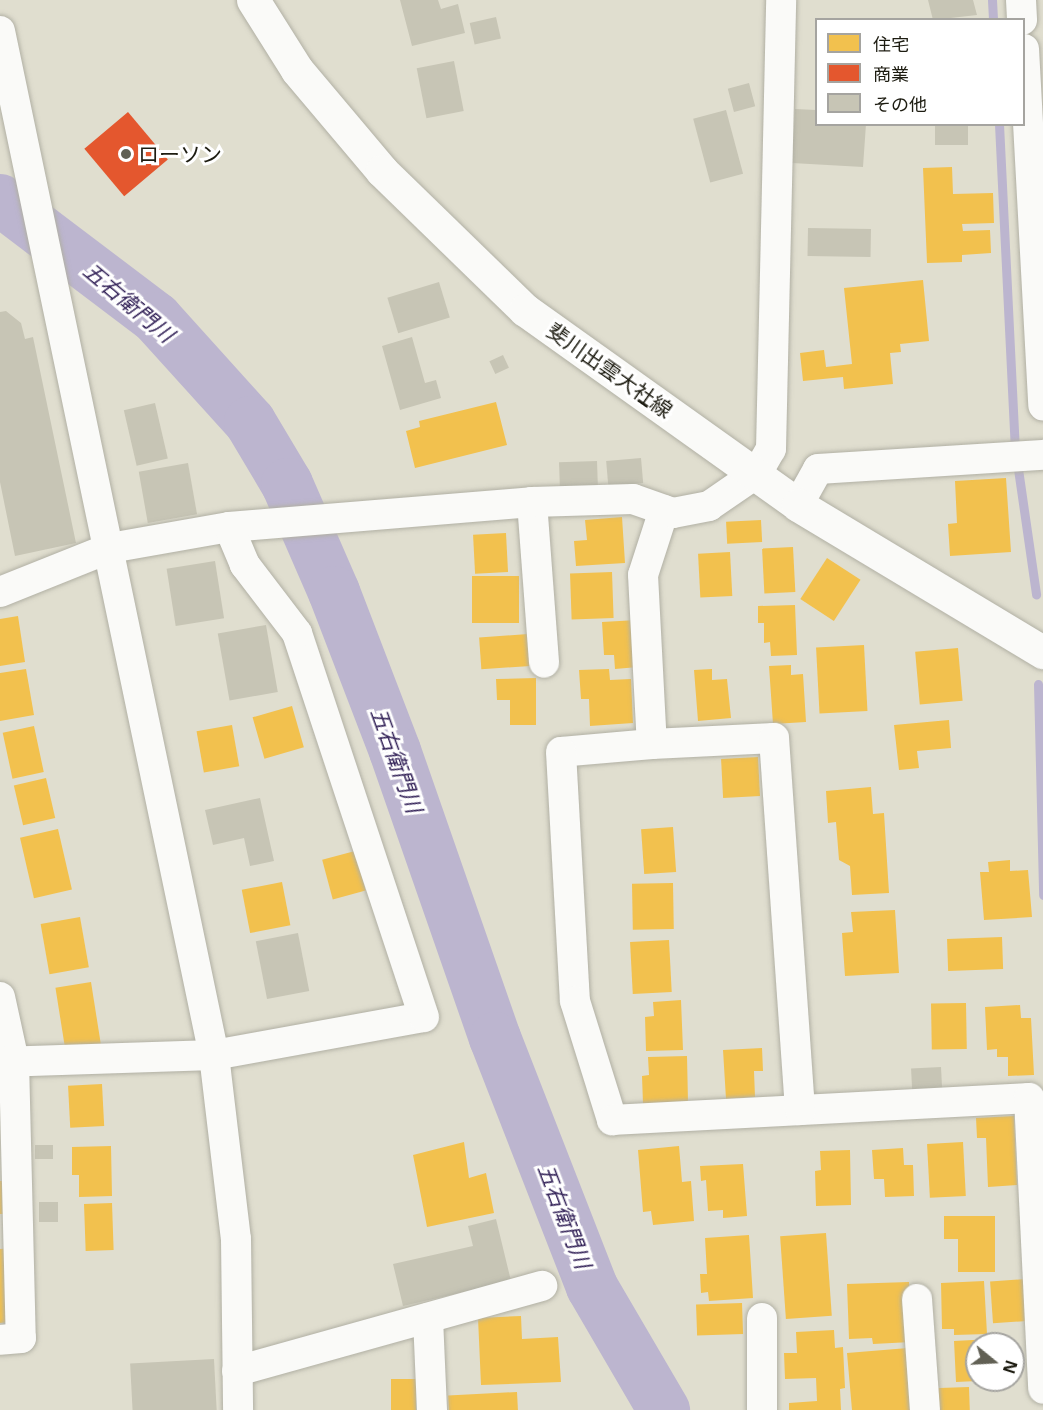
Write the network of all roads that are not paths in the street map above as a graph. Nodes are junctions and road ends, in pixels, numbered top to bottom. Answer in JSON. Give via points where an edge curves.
{"nodes":[{"id":1,"x":253,"y":0,"type":"edge"},
{"id":2,"x":781,"y":0,"type":"edge"},
{"id":3,"x":1021,"y":0,"type":"edge"},
{"id":4,"x":1022,"y":18,"type":"edge"},
{"id":5,"x":0,"y":31,"type":"edge"},
{"id":6,"x":1025,"y":85,"type":"edge"},
{"id":7,"x":1043,"y":405,"type":"edge"},
{"id":8,"x":1043,"y":455,"type":"edge"},
{"id":9,"x":757,"y":472,"type":"junction"},
{"id":10,"x":532,"y":502,"type":"junction"},
{"id":11,"x":798,"y":505,"type":"junction"},
{"id":12,"x":664,"y":510,"type":"junction"},
{"id":13,"x":229,"y":527,"type":"junction"},
{"id":14,"x":110,"y":548,"type":"junction"},
{"id":15,"x":0,"y":592,"type":"edge"},
{"id":16,"x":1043,"y":652,"type":"edge"},
{"id":17,"x":544,"y":663,"type":"dead end"},
{"id":18,"x":652,"y":744,"type":"junction"},
{"id":19,"x":0,"y":997,"type":"edge"},
{"id":20,"x":214,"y":1055,"type":"junction"},
{"id":21,"x":7,"y":1062,"type":"edge"},
{"id":22,"x":800,"y":1110,"type":"junction"},
{"id":23,"x":542,"y":1287,"type":"dead end"},
{"id":24,"x":917,"y":1299,"type":"dead end"},
{"id":25,"x":429,"y":1318,"type":"junction"},
{"id":26,"x":762,"y":1318,"type":"dead end"},
{"id":27,"x":0,"y":1340,"type":"edge"},
{"id":28,"x":237,"y":1371,"type":"junction"},
{"id":29,"x":1043,"y":1389,"type":"edge"},
{"id":30,"x":238,"y":1410,"type":"edge"},
{"id":31,"x":432,"y":1410,"type":"edge"},
{"id":32,"x":762,"y":1410,"type":"edge"},
{"id":33,"x":926,"y":1410,"type":"edge"}],
"edges":[{"from":1,"to":9,"type":"main road","name":"斐川出雲大社線","via":[[297,70],[382,171],[525,310]]},
{"from":2,"to":9,"type":"street","via":[[771,448]]},
{"from":3,"to":4,"type":"street"},
{"from":5,"to":14,"type":"street"},
{"from":6,"to":7,"type":"street"},
{"from":8,"to":11,"type":"street","via":[[818,470]]},
{"from":9,"to":11,"type":"main road","name":"斐川出雲大社線"},
{"from":9,"to":12,"type":"street","via":[[709,506],[673,513]]},
{"from":10,"to":12,"type":"street","via":[[633,499]]},
{"from":10,"to":13,"type":"street"},
{"from":10,"to":17,"type":"street"},
{"from":11,"to":16,"type":"main road","name":"斐川出雲大社線"},
{"from":12,"to":18,"type":"street","via":[[643,576]]},
{"from":13,"to":14,"type":"street"},
{"from":13,"to":20,"type":"street","via":[[245,565],[297,633],[424,1017]]},
{"from":14,"to":15,"type":"street"},
{"from":14,"to":20,"type":"street"},
{"from":18,"to":22,"type":"street","via":[[774,738]]},
{"from":18,"to":22,"type":"street","via":[[561,752],[575,1001],[612,1120]]},
{"from":19,"to":21,"type":"street"},
{"from":20,"to":21,"type":"street"},
{"from":20,"to":28,"type":"street","via":[[236,1239]]},
{"from":21,"to":27,"type":"street","via":[[21,1338]]},
{"from":22,"to":29,"type":"street","via":[[1029,1098]]},
{"from":23,"to":25,"type":"street"},
{"from":24,"to":33,"type":"street"},
{"from":25,"to":28,"type":"street"},
{"from":25,"to":31,"type":"street"},
{"from":26,"to":32,"type":"street"},
{"from":28,"to":30,"type":"street"}]}
